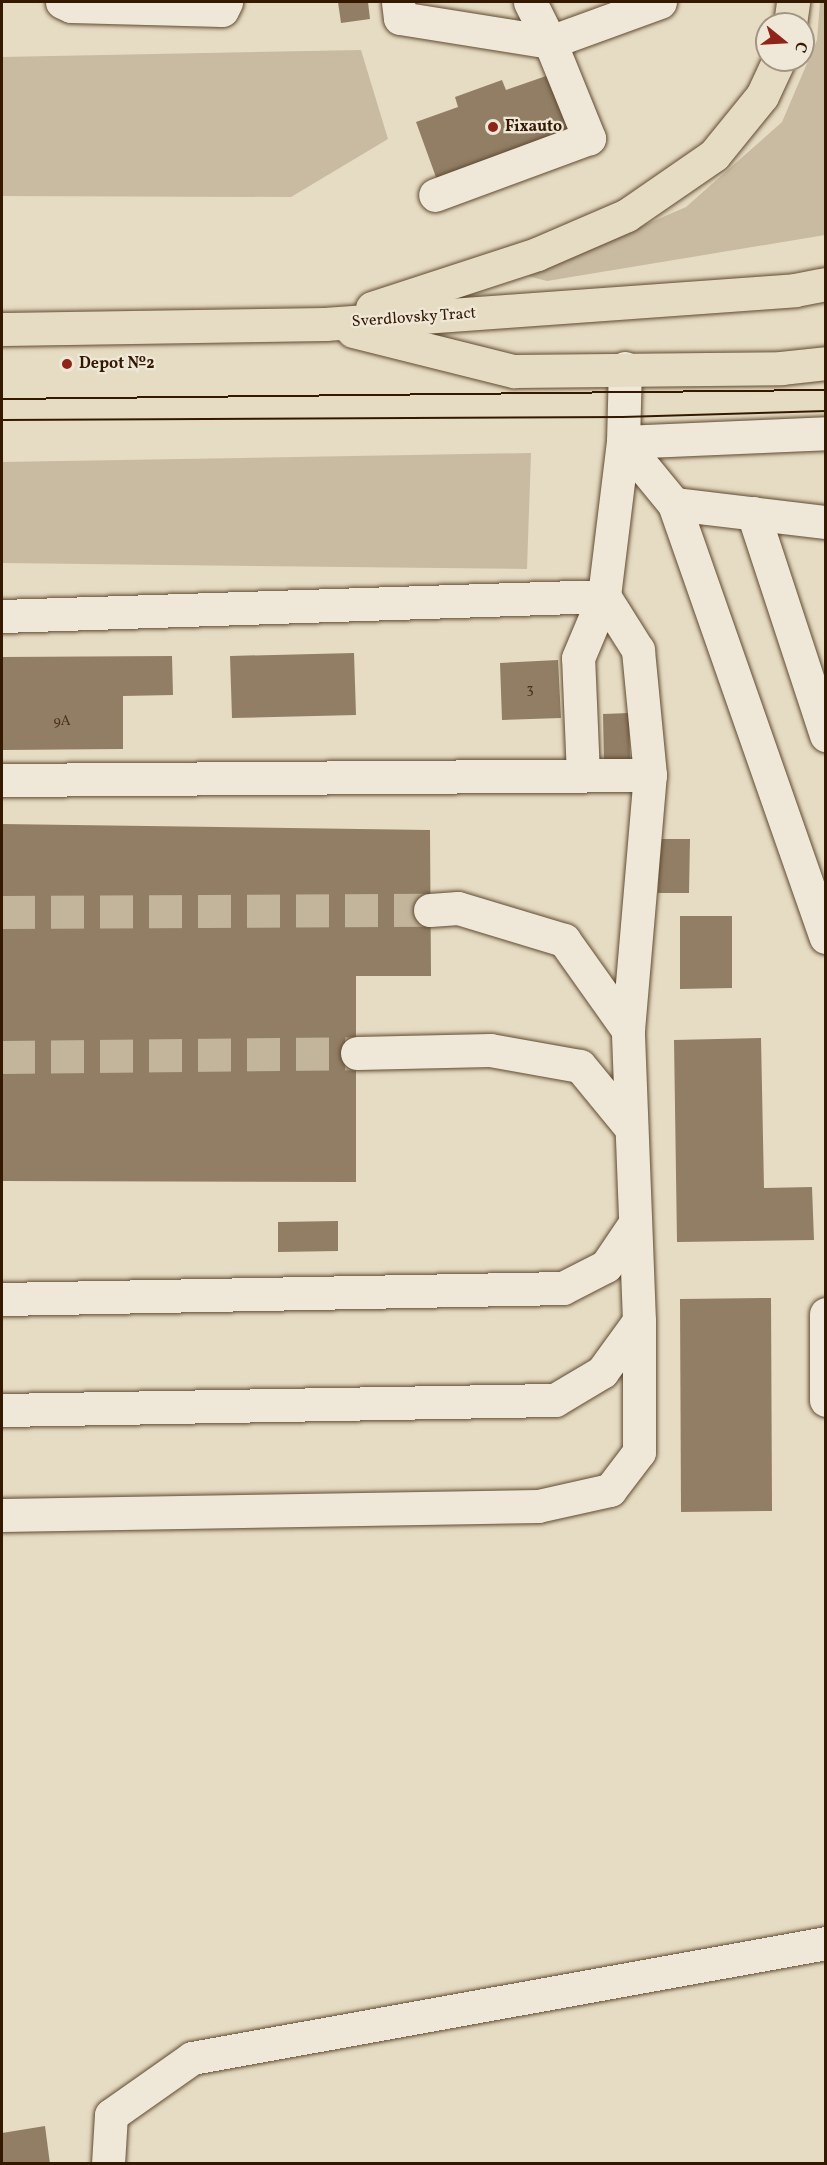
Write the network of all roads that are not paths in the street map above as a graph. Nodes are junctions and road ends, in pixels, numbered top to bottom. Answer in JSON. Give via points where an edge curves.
{"nodes":[{"id":1,"x":62,"y":2,"type":"edge"},
{"id":2,"x":226,"y":2,"type":"edge"},
{"id":3,"x":398,"y":2,"type":"edge"},
{"id":4,"x":530,"y":2,"type":"edge"},
{"id":5,"x":660,"y":2,"type":"edge"},
{"id":6,"x":550,"y":42,"type":"junction"},
{"id":7,"x":773,"y":72,"type":"edge"},
{"id":8,"x":435,"y":195,"type":"dead end"},
{"id":9,"x":825,"y":284,"type":"edge"},
{"id":10,"x":325,"y":324,"type":"junction"},
{"id":11,"x":2,"y":329,"type":"edge"},
{"id":12,"x":825,"y":363,"type":"edge"},
{"id":13,"x":625,"y":368,"type":"junction"},
{"id":14,"x":825,"y":433,"type":"edge"},
{"id":15,"x":623,"y":442,"type":"junction"},
{"id":16,"x":674,"y":504,"type":"junction"},
{"id":17,"x":753,"y":513,"type":"junction"},
{"id":18,"x":825,"y":522,"type":"edge"},
{"id":19,"x":604,"y":596,"type":"junction"},
{"id":20,"x":2,"y":616,"type":"edge"},
{"id":21,"x":825,"y":735,"type":"edge"},
{"id":22,"x":583,"y":775,"type":"junction"},
{"id":23,"x":650,"y":775,"type":"junction"},
{"id":24,"x":2,"y":780,"type":"edge"},
{"id":25,"x":430,"y":910,"type":"tunnel mouth"},
{"id":26,"x":825,"y":937,"type":"edge"},
{"id":27,"x":628,"y":1030,"type":"junction"},
{"id":28,"x":357,"y":1053,"type":"tunnel mouth"},
{"id":29,"x":631,"y":1128,"type":"junction"},
{"id":30,"x":635,"y":1223,"type":"junction"},
{"id":31,"x":2,"y":1299,"type":"edge"},
{"id":32,"x":825,"y":1314,"type":"edge"},
{"id":33,"x":639,"y":1321,"type":"junction"},
{"id":34,"x":825,"y":1400,"type":"edge"},
{"id":35,"x":2,"y":1410,"type":"edge"},
{"id":36,"x":2,"y":1515,"type":"edge"},
{"id":37,"x":825,"y":1943,"type":"edge"},
{"id":38,"x":108,"y":2163,"type":"edge"}],
"edges":[{"from":1,"to":2,"type":"street","via":[[71,6],[222,10]]},
{"from":3,"to":6,"type":"street","via":[[400,18]]},
{"from":4,"to":6,"type":"street"},
{"from":5,"to":6,"type":"street"},
{"from":6,"to":8,"type":"street","via":[[589,138]]},
{"from":7,"to":10,"type":"main road","via":[[762,96],[714,155],[627,214],[537,254]]},
{"from":9,"to":10,"type":"main road","name":"Sverdlovsky Tract","via":[[795,290]]},
{"from":10,"to":11,"type":"main road","name":"Sverdlovsky Tract"},
{"from":10,"to":13,"type":"main road","via":[[514,371]]},
{"from":12,"to":13,"type":"main road","via":[[781,368]]},
{"from":13,"to":15,"type":"street"},
{"from":14,"to":15,"type":"street"},
{"from":15,"to":16,"type":"street"},
{"from":15,"to":19,"type":"street"},
{"from":16,"to":17,"type":"street"},
{"from":16,"to":26,"type":"street"},
{"from":17,"to":18,"type":"street"},
{"from":17,"to":21,"type":"street"},
{"from":19,"to":20,"type":"street"},
{"from":19,"to":22,"type":"street","via":[[578,658]]},
{"from":19,"to":23,"type":"street","via":[[638,650]]},
{"from":22,"to":23,"type":"street"},
{"from":22,"to":24,"type":"street"},
{"from":23,"to":27,"type":"street"},
{"from":25,"to":27,"type":"street","via":[[458,908],[564,940]]},
{"from":27,"to":29,"type":"street"},
{"from":28,"to":29,"type":"street","via":[[490,1050],[580,1066]]},
{"from":29,"to":30,"type":"street"},
{"from":30,"to":31,"type":"street","via":[[606,1266],[563,1288]]},
{"from":30,"to":33,"type":"street"},
{"from":32,"to":34,"type":"street"},
{"from":33,"to":35,"type":"street","via":[[602,1372],[555,1400]]},
{"from":33,"to":36,"type":"street","via":[[639,1452],[610,1490],[538,1506]]},
{"from":37,"to":38,"type":"street","via":[[192,2058],[111,2115]]}]}
